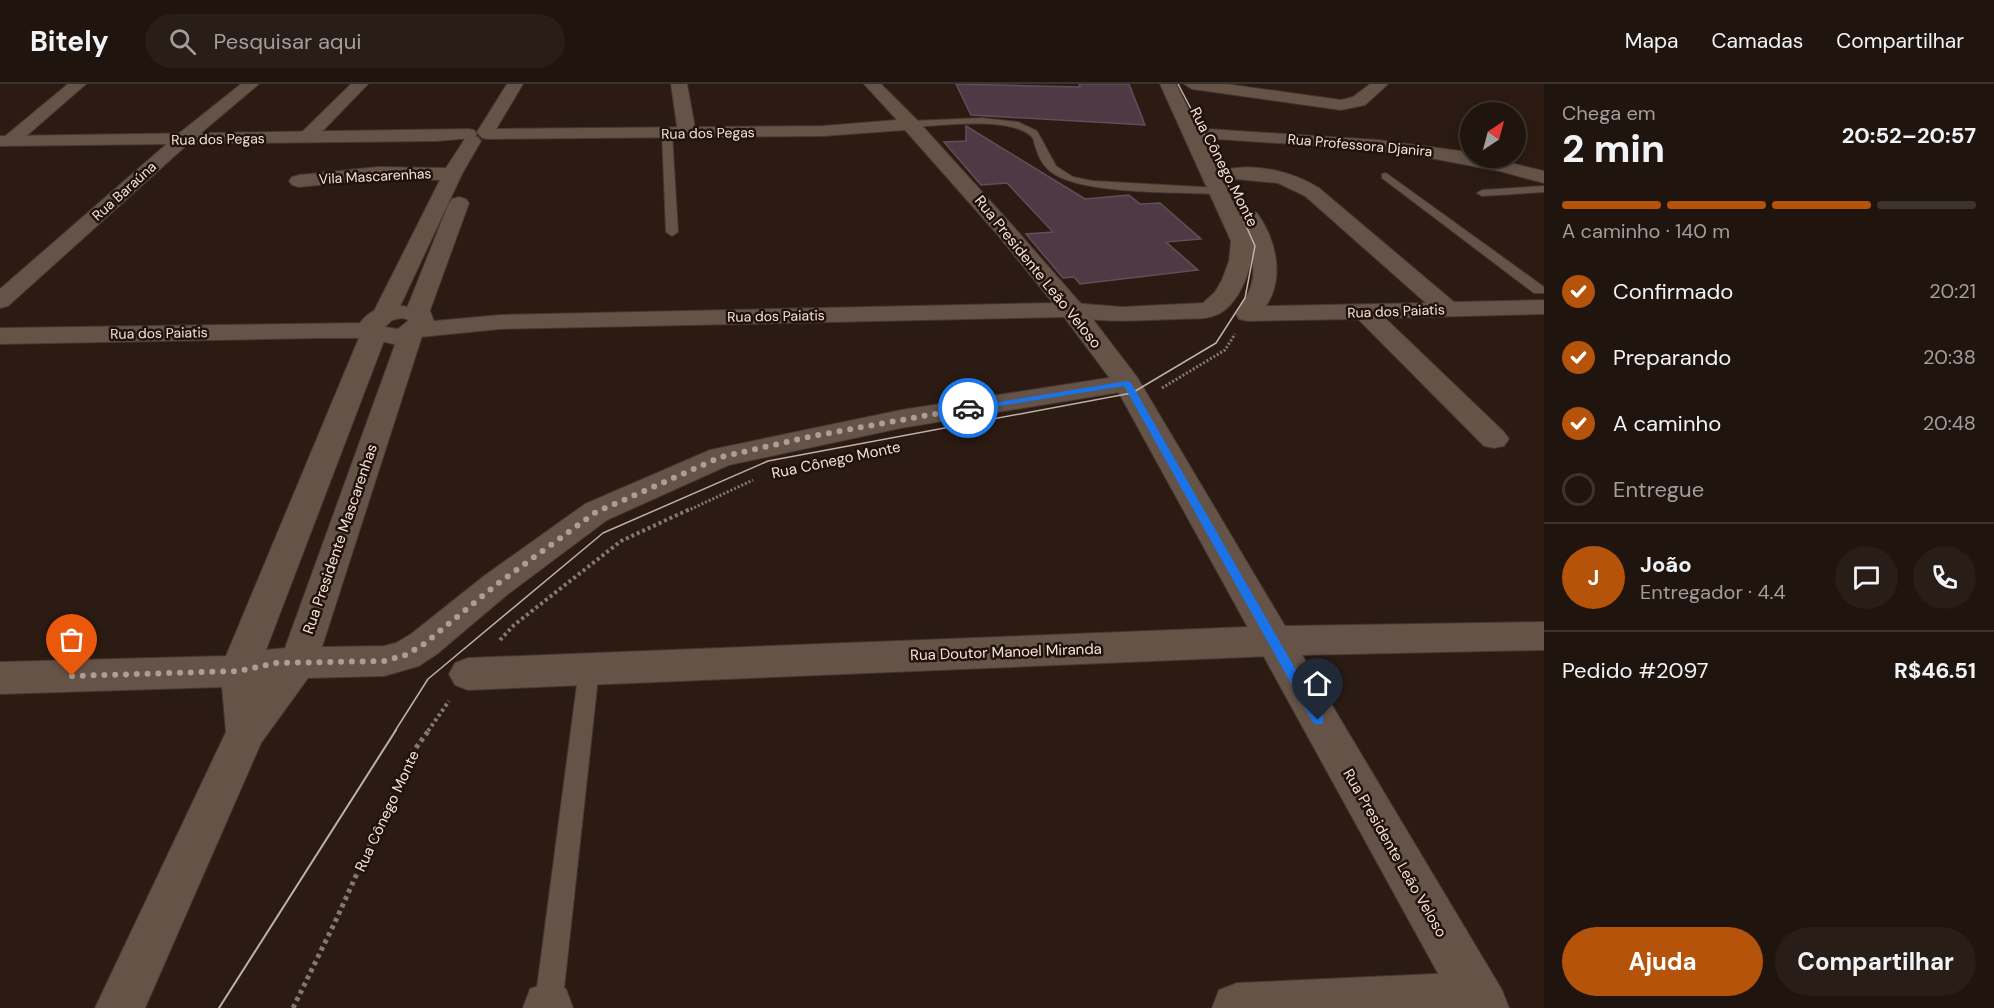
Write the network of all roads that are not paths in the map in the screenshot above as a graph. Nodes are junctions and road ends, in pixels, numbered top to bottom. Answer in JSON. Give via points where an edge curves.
{"nodes":[{"id":1,"x":78,"y":84,"type":"edge"},
{"id":2,"x":251,"y":84,"type":"edge"},
{"id":3,"x":360,"y":84,"type":"edge"},
{"id":4,"x":495,"y":84,"type":"edge"},
{"id":5,"x":514,"y":84,"type":"edge"},
{"id":6,"x":679,"y":84,"type":"edge"},
{"id":7,"x":872,"y":84,"type":"edge"},
{"id":8,"x":1168,"y":84,"type":"edge"},
{"id":9,"x":1183,"y":84,"type":"edge"},
{"id":10,"x":1192,"y":84,"type":"edge"},
{"id":11,"x":1380,"y":84,"type":"edge"},
{"id":12,"x":911,"y":124,"type":"junction"},
{"id":13,"x":687,"y":133,"type":"junction"},
{"id":14,"x":667,"y":134,"type":"junction"},
{"id":15,"x":1208,"y":134,"type":"junction"},
{"id":16,"x":481,"y":136,"type":"junction"},
{"id":17,"x":307,"y":137,"type":"junction"},
{"id":18,"x":183,"y":140,"type":"junction"},
{"id":19,"x":12,"y":141,"type":"edge"},
{"id":20,"x":0,"y":158,"type":"edge"},
{"id":21,"x":452,"y":174,"type":"junction"},
{"id":22,"x":1386,"y":176,"type":"dead end"},
{"id":23,"x":1544,"y":177,"type":"edge"},
{"id":24,"x":299,"y":181,"type":"dead end"},
{"id":25,"x":1225,"y":183,"type":"junction"},
{"id":26,"x":1544,"y":189,"type":"edge"},
{"id":27,"x":1482,"y":193,"type":"dead end"},
{"id":28,"x":672,"y":232,"type":"dead end"},
{"id":29,"x":1428,"y":291,"type":"junction"},
{"id":30,"x":1262,"y":293,"type":"junction"},
{"id":31,"x":1542,"y":296,"type":"edge"},
{"id":32,"x":0,"y":302,"type":"edge"},
{"id":33,"x":1217,"y":302,"type":"joint"},
{"id":34,"x":1073,"y":310,"type":"junction"},
{"id":35,"x":1449,"y":310,"type":"junction"},
{"id":36,"x":1365,"y":312,"type":"junction"},
{"id":37,"x":1248,"y":314,"type":"joint"},
{"id":38,"x":416,"y":323,"type":"junction"},
{"id":39,"x":378,"y":324,"type":"junction"},
{"id":40,"x":0,"y":336,"type":"edge"},
{"id":41,"x":1132,"y":393,"type":"junction"},
{"id":42,"x":1494,"y":440,"type":"dead end"},
{"id":43,"x":1544,"y":636,"type":"edge"},
{"id":44,"x":1273,"y":641,"type":"junction"},
{"id":45,"x":299,"y":661,"type":"junction"},
{"id":46,"x":589,"y":669,"type":"junction"},
{"id":47,"x":239,"y":671,"type":"junction"},
{"id":48,"x":468,"y":674,"type":"road end"},
{"id":49,"x":0,"y":678,"type":"edge"},
{"id":50,"x":246,"y":732,"type":"junction"},
{"id":51,"x":1481,"y":1002,"type":"edge"},
{"id":52,"x":120,"y":1008,"type":"edge"},
{"id":53,"x":537,"y":1008,"type":"edge"},
{"id":54,"x":548,"y":1008,"type":"edge"},
{"id":55,"x":1237,"y":1008,"type":"edge"}],
"edges":[{"from":1,"to":19,"type":"street"},
{"from":2,"to":18,"type":"street","name":"Rua Baraúna"},
{"from":3,"to":17,"type":"street"},
{"from":4,"to":16,"type":"street","name":"Rua Presidente Mascarenhas"},
{"from":5,"to":16,"type":"street","name":"Rua Presidente Mascarenhas"},
{"from":6,"to":13,"type":"street"},
{"from":7,"to":12,"type":"street","name":"Rua Presidente Leão Veloso"},
{"from":8,"to":25,"type":"street","name":"Rua Cônego Monte"},
{"from":9,"to":15,"type":"street","name":"Rua Cônego Monte"},
{"from":10,"to":11,"type":"street","via":[[1341,105],[1359,101]]},
{"from":12,"to":13,"type":"street","name":"Rua dos Pegas","via":[[823,131]]},
{"from":12,"to":25,"type":"lane","via":[[982,121],[1018,125],[1038,138],[1041,152],[1052,168],[1070,179],[1093,184]]},
{"from":12,"to":34,"type":"street","name":"Rua Presidente Leão Veloso"},
{"from":13,"to":14,"type":"street","name":"Rua dos Pegas"},
{"from":14,"to":16,"type":"street","name":"Rua dos Pegas"},
{"from":14,"to":28,"type":"lane"},
{"from":15,"to":23,"type":"street","name":"Rua Professora Djanira","via":[[1398,146],[1465,157]]},
{"from":15,"to":25,"type":"street","name":"Rua Cônego Monte"},
{"from":16,"to":17,"type":"street","name":"Rua dos Pegas"},
{"from":16,"to":21,"type":"street","name":"Rua Presidente Mascarenhas"},
{"from":16,"to":38,"type":"street","name":"Rua Presidente Mascarenhas"},
{"from":17,"to":18,"type":"street","name":"Rua dos Pegas"},
{"from":18,"to":19,"type":"street","name":"Rua dos Pegas"},
{"from":18,"to":32,"type":"street","name":"Rua Baraúna"},
{"from":19,"to":20,"type":"street"},
{"from":21,"to":24,"type":"street","name":"Vila Mascarenhas","via":[[378,173]]},
{"from":21,"to":39,"type":"street","name":"Rua Presidente Mascarenhas"},
{"from":22,"to":31,"type":"lane"},
{"from":25,"to":29,"type":"street","via":[[1280,177],[1293,180]]},
{"from":25,"to":30,"type":"street","name":"Rua Cônego Monte","via":[[1260,240],[1265,267]]},
{"from":25,"to":33,"type":"street","name":"Rua Cônego Monte","via":[[1242,242],[1232,285]]},
{"from":26,"to":27,"type":"lane"},
{"from":29,"to":30,"type":"street","name":"Rua dos Paiatis"},
{"from":29,"to":31,"type":"street","name":"Rua dos Paiatis"},
{"from":29,"to":35,"type":"street"},
{"from":30,"to":37,"type":"street","name":"Rua Cônego Monte"},
{"from":31,"to":35,"type":"street","name":"Rua dos Paiatis"},
{"from":33,"to":34,"type":"street","name":"Rua dos Paiatis","via":[[1122,314]]},
{"from":34,"to":38,"type":"street","name":"Rua dos Paiatis","via":[[479,323],[456,327]]},
{"from":34,"to":41,"type":"street","name":"Rua Presidente Leão Veloso"},
{"from":35,"to":36,"type":"street","name":"Rua dos Paiatis"},
{"from":36,"to":37,"type":"street","name":"Rua dos Paiatis"},
{"from":36,"to":42,"type":"street"},
{"from":38,"to":39,"type":"street","name":"Rua dos Paiatis","via":[[402,311]]},
{"from":38,"to":45,"type":"street","name":"Rua Presidente Mascarenhas"},
{"from":39,"to":40,"type":"street","name":"Rua dos Paiatis","via":[[319,330]]},
{"from":39,"to":47,"type":"street","name":"Rua Presidente Mascarenhas"},
{"from":41,"to":44,"type":"street","name":"Rua Presidente Leão Veloso"},
{"from":41,"to":45,"type":"street","name":"Rua Cônego Monte","via":[[901,419],[721,457],[596,512],[406,655],[384,661]]},
{"from":43,"to":44,"type":"street","name":"Rua Doutor Manoel Miranda"},
{"from":44,"to":46,"type":"street","name":"Rua Doutor Manoel Miranda"},
{"from":44,"to":51,"type":"street","name":"Rua Presidente Leão Veloso"},
{"from":45,"to":47,"type":"street"},
{"from":45,"to":50,"type":"street","name":"Rua Presidente Mascarenhas"},
{"from":46,"to":48,"type":"street","name":"Rua Doutor Manoel Miranda"},
{"from":46,"to":54,"type":"lane"},
{"from":47,"to":49,"type":"street"},
{"from":47,"to":50,"type":"street","name":"Rua Presidente Mascarenhas"},
{"from":50,"to":52,"type":"street","name":"Rua Presidente Mascarenhas"},
{"from":51,"to":55,"type":"street"},
{"from":53,"to":54,"type":"lane"}]}
